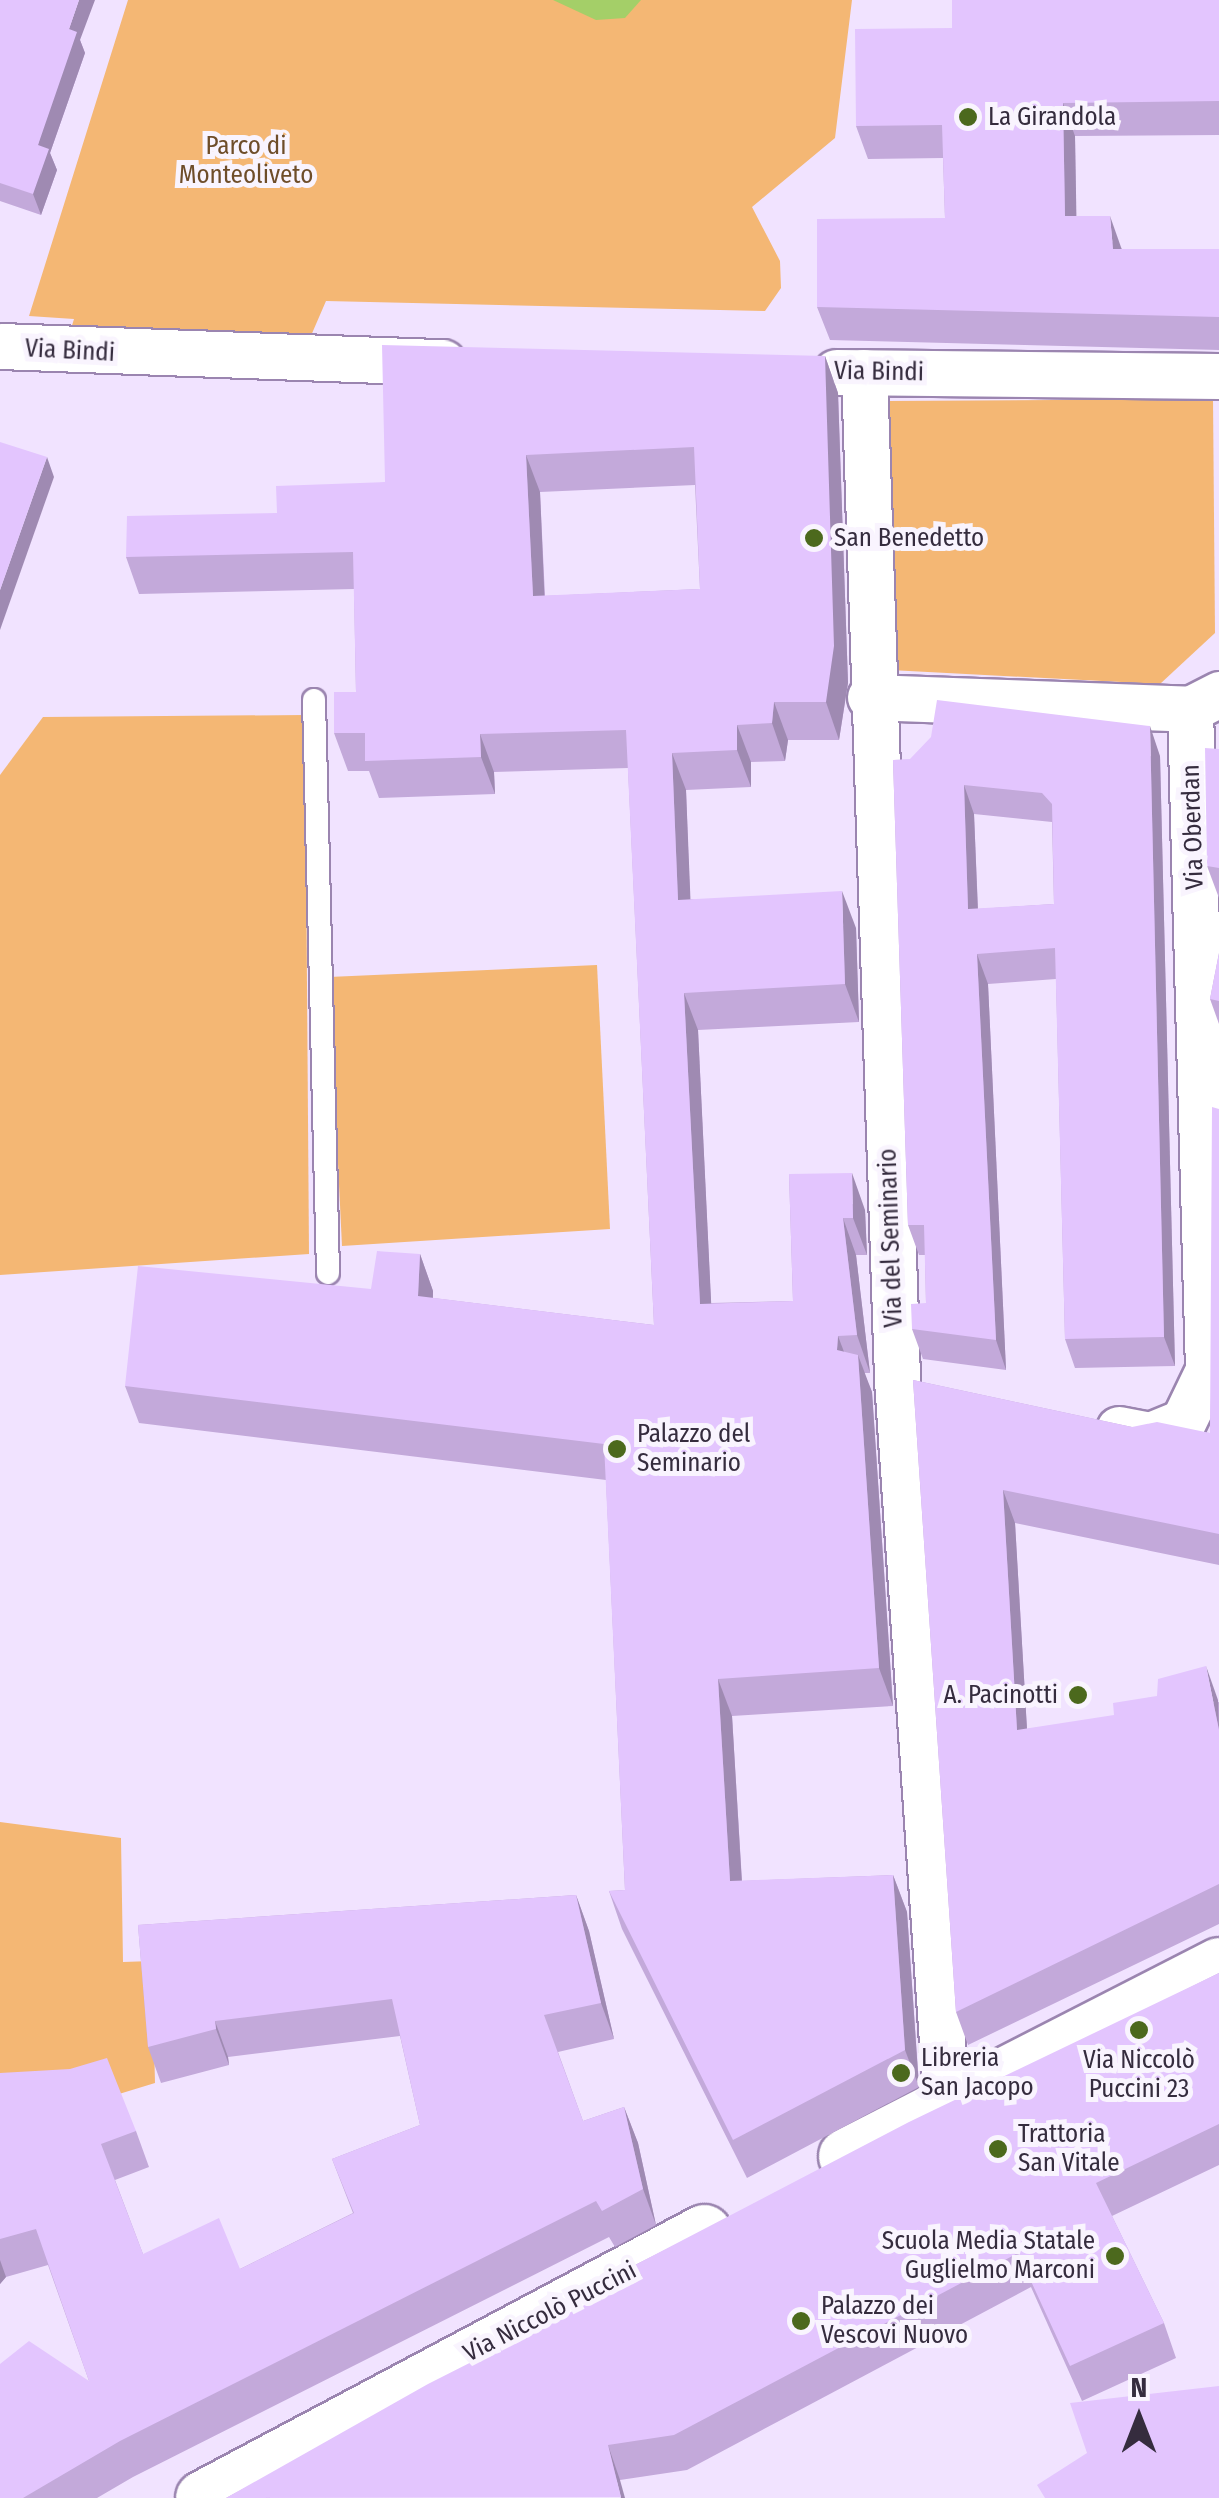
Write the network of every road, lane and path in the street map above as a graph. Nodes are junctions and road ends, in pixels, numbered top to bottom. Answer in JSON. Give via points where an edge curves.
{"nodes":[{"id":1,"x":0,"y":346,"type":"edge"},
{"id":2,"x":489,"y":363,"type":"edge"},
{"id":3,"x":796,"y":371,"type":"edge"},
{"id":4,"x":864,"y":372,"type":"junction"},
{"id":5,"x":1219,"y":376,"type":"edge"},
{"id":6,"x":870,"y":697,"type":"junction"},
{"id":7,"x":314,"y":700,"type":"dead end"},
{"id":8,"x":1204,"y":701,"type":"edge"},
{"id":9,"x":328,"y":1273,"type":"dead end"},
{"id":10,"x":897,"y":1380,"type":"junction"},
{"id":11,"x":952,"y":1392,"type":"edge"},
{"id":12,"x":1080,"y":1420,"type":"edge"},
{"id":13,"x":1219,"y":1965,"type":"edge"},
{"id":14,"x":946,"y":2102,"type":"junction"},
{"id":15,"x":800,"y":2180,"type":"edge"},
{"id":16,"x":752,"y":2207,"type":"edge"},
{"id":17,"x":203,"y":2498,"type":"edge"}],
"edges":[{"from":1,"to":2,"type":"street","name":"Via Bindi"},
{"from":3,"to":4,"type":"street","name":"Via Bindi"},
{"from":4,"to":5,"type":"street","name":"Via Bindi"},
{"from":4,"to":6,"type":"street","name":"Via del Seminario"},
{"from":6,"to":8,"type":"street","name":"Via Oberdan"},
{"from":6,"to":10,"type":"street","name":"Via del Seminario"},
{"from":7,"to":9,"type":"lane"},
{"from":8,"to":12,"type":"street","name":"Via Oberdan","via":[[1206,1381],[1173,1428],[1150,1435]]},
{"from":10,"to":11,"type":"street"},
{"from":10,"to":14,"type":"street","name":"Via del Seminario"},
{"from":13,"to":14,"type":"street"},
{"from":14,"to":15,"type":"street"},
{"from":16,"to":17,"type":"street","name":"Via Niccolò Puccini"}]}
